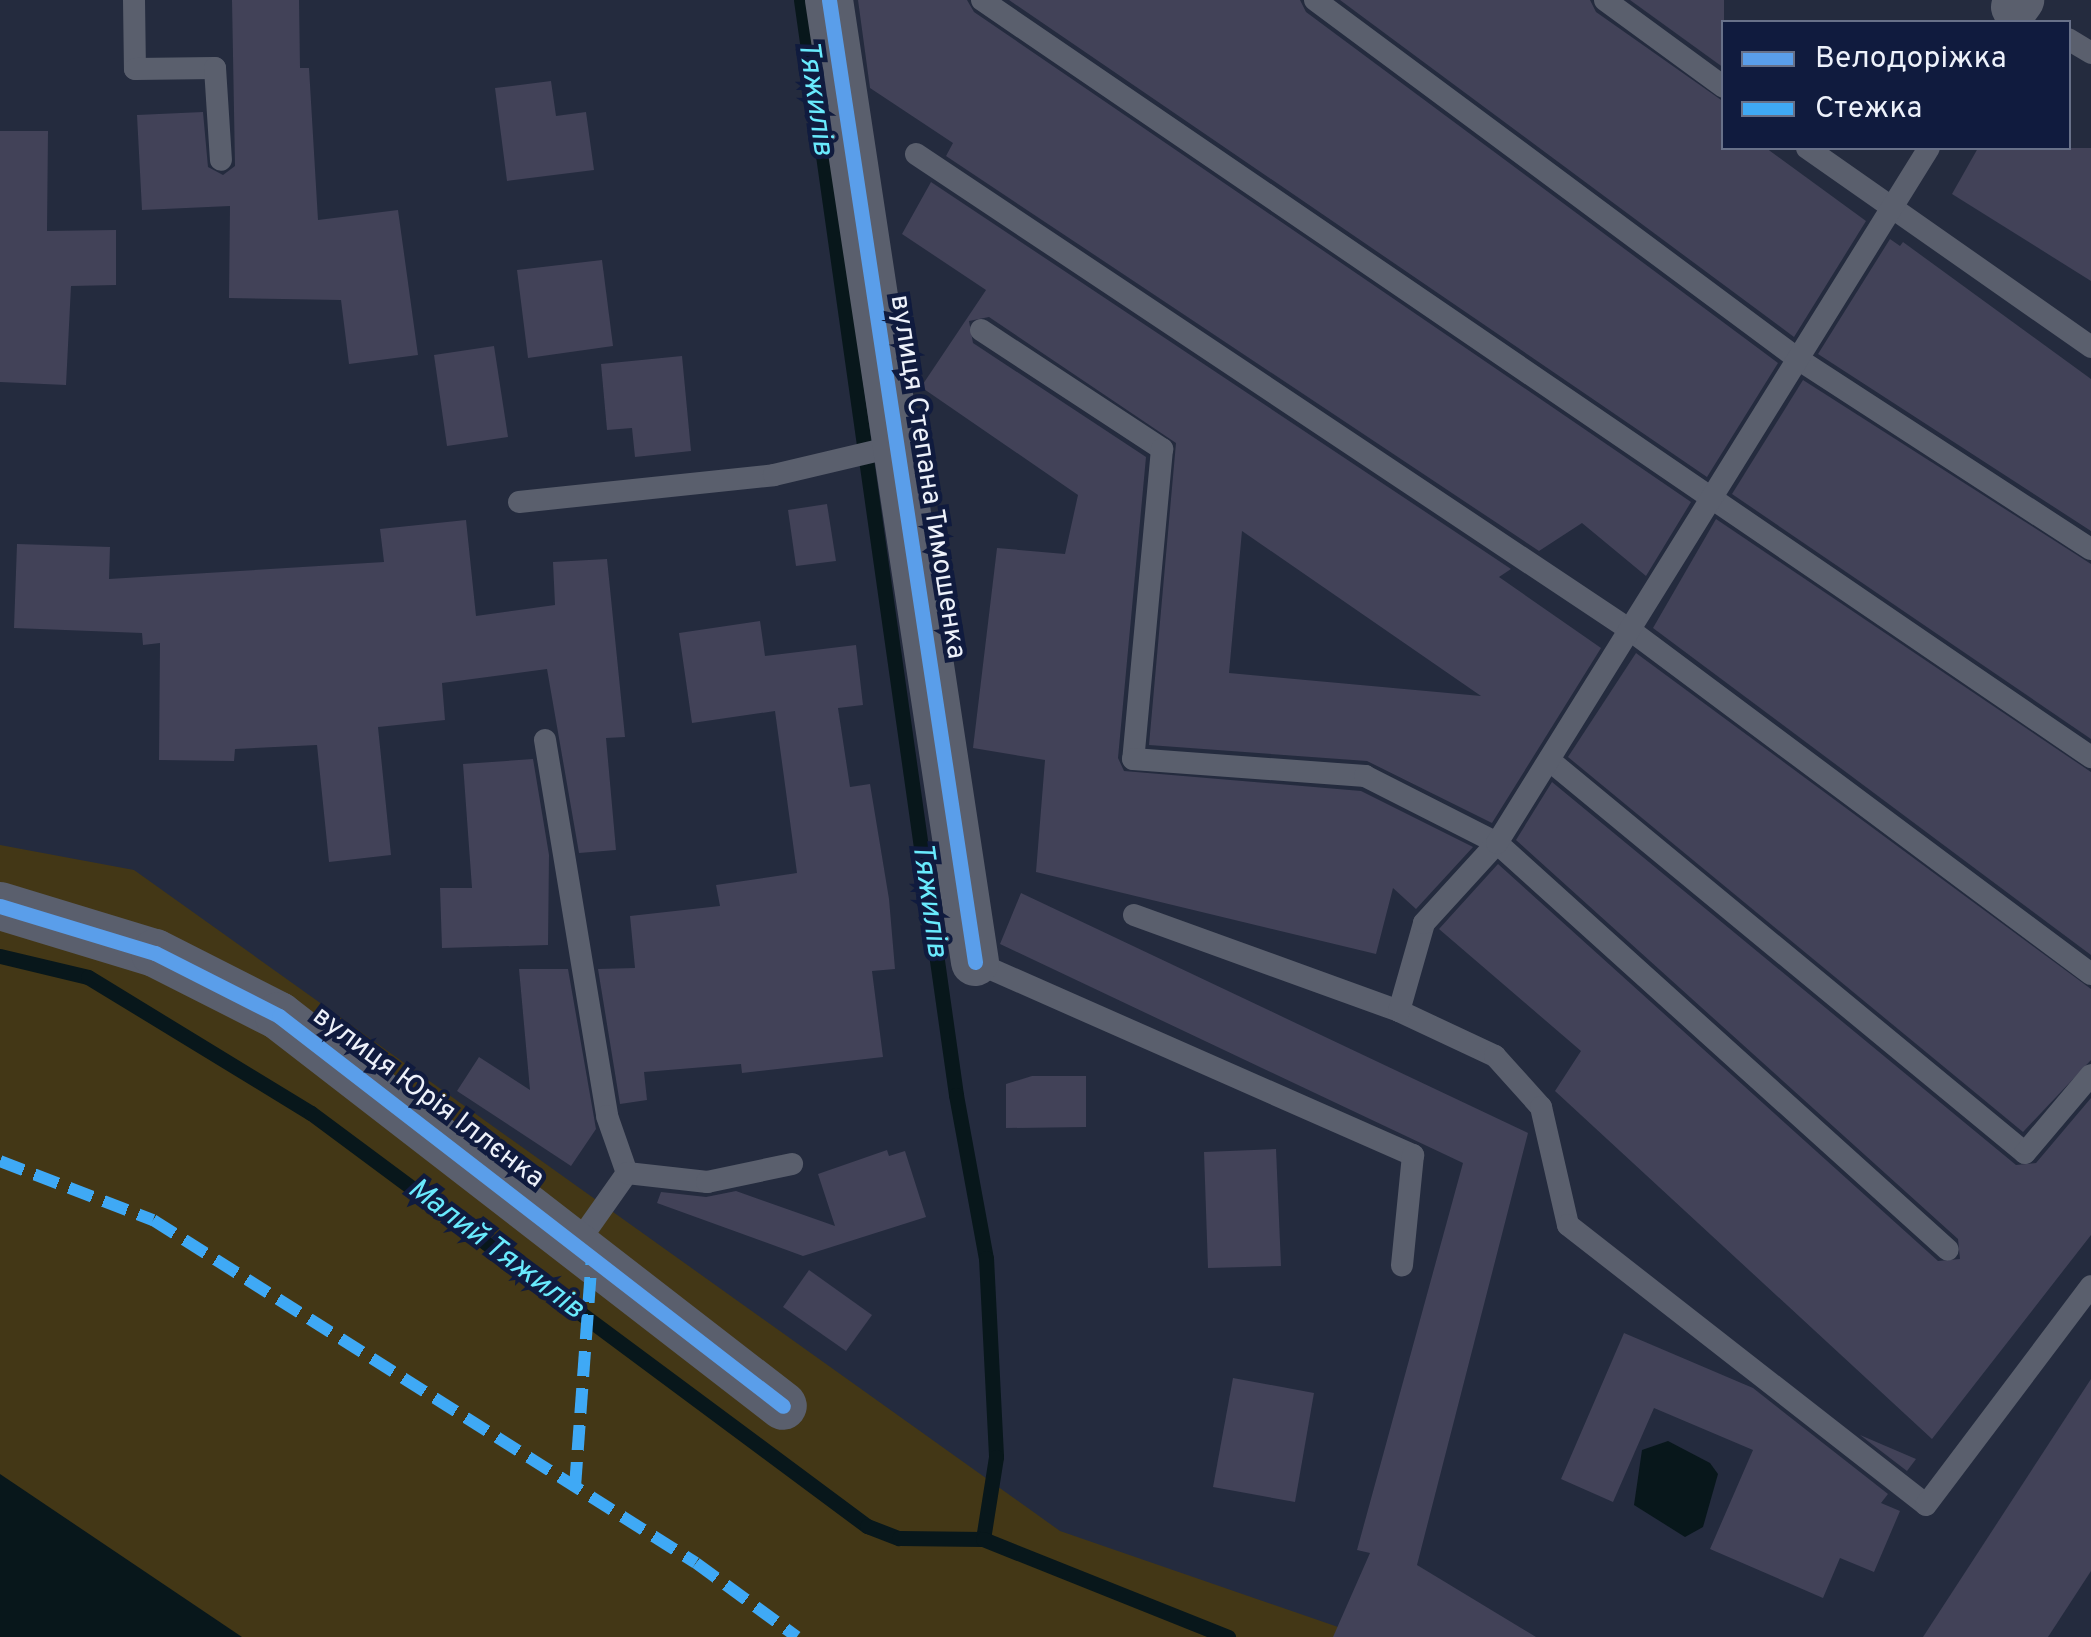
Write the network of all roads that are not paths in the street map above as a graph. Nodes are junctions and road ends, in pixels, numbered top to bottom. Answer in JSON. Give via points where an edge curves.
{"nodes":[{"id":1,"x":134,"y":0,"type":"edge"},
{"id":2,"x":830,"y":0,"type":"edge"},
{"id":3,"x":982,"y":0,"type":"edge"},
{"id":4,"x":1314,"y":0,"type":"edge"},
{"id":5,"x":1605,"y":0,"type":"edge"},
{"id":6,"x":1721,"y":84,"type":"edge"},
{"id":7,"x":1810,"y":150,"type":"edge"},
{"id":8,"x":1928,"y":150,"type":"edge"},
{"id":9,"x":916,"y":154,"type":"dead end"},
{"id":10,"x":221,"y":160,"type":"dead end"},
{"id":11,"x":1891,"y":209,"type":"junction"},
{"id":12,"x":981,"y":330,"type":"dead end"},
{"id":13,"x":2091,"y":347,"type":"edge"},
{"id":14,"x":1798,"y":359,"type":"junction"},
{"id":15,"x":886,"y":449,"type":"junction"},
{"id":16,"x":1711,"y":498,"type":"junction"},
{"id":17,"x":519,"y":502,"type":"dead end"},
{"id":18,"x":2091,"y":549,"type":"edge"},
{"id":19,"x":1630,"y":630,"type":"junction"},
{"id":20,"x":545,"y":740,"type":"dead end"},
{"id":21,"x":2091,"y":757,"type":"edge"},
{"id":22,"x":1549,"y":760,"type":"junction"},
{"id":23,"x":1498,"y":843,"type":"junction"},
{"id":24,"x":0,"y":906,"type":"edge"},
{"id":25,"x":1134,"y":915,"type":"dead end"},
{"id":26,"x":974,"y":962,"type":"joint"},
{"id":27,"x":2091,"y":974,"type":"edge"},
{"id":28,"x":1400,"y":1012,"type":"junction"},
{"id":29,"x":2091,"y":1075,"type":"edge"},
{"id":30,"x":792,"y":1164,"type":"dead end"},
{"id":31,"x":627,"y":1173,"type":"junction"},
{"id":32,"x":577,"y":1244,"type":"junction"},
{"id":33,"x":1948,"y":1250,"type":"dead end"},
{"id":34,"x":1402,"y":1265,"type":"dead end"},
{"id":35,"x":2091,"y":1286,"type":"edge"},
{"id":36,"x":783,"y":1406,"type":"dead end"}],
"edges":[{"from":1,"to":10,"type":"lane","via":[[136,69],[215,68]]},
{"from":2,"to":15,"type":"street","name":"вулиця Степана Тимошенка"},
{"from":3,"to":16,"type":"lane"},
{"from":4,"to":14,"type":"lane"},
{"from":5,"to":6,"type":"lane"},
{"from":7,"to":11,"type":"lane"},
{"from":8,"to":11,"type":"lane"},
{"from":9,"to":19,"type":"lane"},
{"from":11,"to":13,"type":"lane"},
{"from":11,"to":14,"type":"lane"},
{"from":12,"to":23,"type":"lane","via":[[1162,450],[1133,760],[1365,776]]},
{"from":14,"to":16,"type":"lane"},
{"from":14,"to":18,"type":"lane"},
{"from":15,"to":17,"type":"lane","via":[[774,474]]},
{"from":15,"to":26,"type":"street","name":"вулиця Степана Тимошенка"},
{"from":16,"to":19,"type":"lane"},
{"from":16,"to":21,"type":"lane"},
{"from":19,"to":22,"type":"lane"},
{"from":19,"to":27,"type":"lane"},
{"from":20,"to":31,"type":"lane","via":[[607,1116]]},
{"from":22,"to":23,"type":"lane"},
{"from":22,"to":29,"type":"lane","via":[[2025,1153]]},
{"from":23,"to":28,"type":"lane","via":[[1424,922]]},
{"from":23,"to":33,"type":"lane"},
{"from":24,"to":32,"type":"street","name":"вулиця Юрія Іллєнка","via":[[106,935],[241,993]]},
{"from":25,"to":28,"type":"lane"},
{"from":26,"to":34,"type":"lane","via":[[1413,1155]]},
{"from":28,"to":35,"type":"lane","via":[[1495,1056],[1541,1107],[1568,1225],[1926,1505]]},
{"from":30,"to":31,"type":"lane","via":[[707,1182]]},
{"from":31,"to":32,"type":"lane"},
{"from":32,"to":36,"type":"street","name":"вулиця Юрія Іллєнка"}]}
